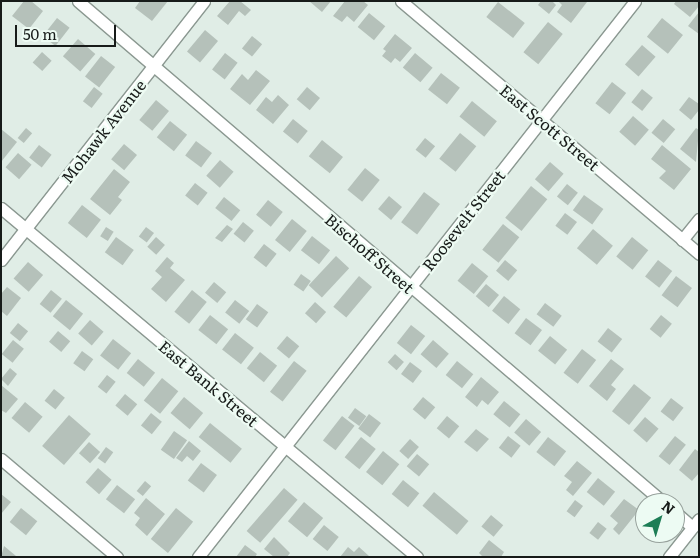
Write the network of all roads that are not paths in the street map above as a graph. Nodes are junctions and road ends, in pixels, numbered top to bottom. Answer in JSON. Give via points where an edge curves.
{"nodes":[{"id":1,"x":78,"y":1,"type":"edge"},
{"id":2,"x":204,"y":1,"type":"edge"},
{"id":3,"x":401,"y":1,"type":"edge"},
{"id":4,"x":635,"y":1,"type":"edge"},
{"id":5,"x":154,"y":66,"type":"junction"},
{"id":6,"x":541,"y":120,"type":"junction"},
{"id":7,"x":1,"y":208,"type":"edge"},
{"id":8,"x":699,"y":219,"type":"edge"},
{"id":9,"x":26,"y":229,"type":"junction"},
{"id":10,"x":682,"y":240,"type":"junction"},
{"id":11,"x":699,"y":254,"type":"edge"},
{"id":12,"x":1,"y":260,"type":"edge"},
{"id":13,"x":410,"y":288,"type":"junction"},
{"id":14,"x":283,"y":445,"type":"junction"},
{"id":15,"x":1,"y":459,"type":"edge"},
{"id":16,"x":652,"y":493,"type":"edge"},
{"id":17,"x":696,"y":523,"type":"edge"},
{"id":18,"x":117,"y":557,"type":"edge"},
{"id":19,"x":198,"y":557,"type":"edge"},
{"id":20,"x":417,"y":557,"type":"edge"},
{"id":21,"x":669,"y":557,"type":"edge"}],
"edges":[{"from":1,"to":5,"type":"street","name":"Bischoff Street"},
{"from":2,"to":5,"type":"street","name":"Mohawk Avenue"},
{"from":3,"to":6,"type":"street","name":"East Scott Street"},
{"from":4,"to":6,"type":"street","name":"Roosevelt Street"},
{"from":5,"to":9,"type":"street","name":"Mohawk Avenue"},
{"from":5,"to":13,"type":"street","name":"Bischoff Street"},
{"from":6,"to":10,"type":"street","name":"East Scott Street"},
{"from":6,"to":13,"type":"street","name":"Roosevelt Street"},
{"from":7,"to":9,"type":"street","name":"East Bank Street"},
{"from":8,"to":10,"type":"street"},
{"from":9,"to":12,"type":"street","name":"Mohawk Avenue"},
{"from":9,"to":14,"type":"street","name":"East Bank Street"},
{"from":10,"to":11,"type":"street","name":"East Scott Street"},
{"from":13,"to":14,"type":"street","name":"Roosevelt Street"},
{"from":13,"to":16,"type":"street","name":"Bischoff Street"},
{"from":14,"to":19,"type":"street","name":"Roosevelt Street"},
{"from":14,"to":20,"type":"street","name":"East Bank Street"},
{"from":15,"to":18,"type":"street"},
{"from":17,"to":21,"type":"street"}]}
